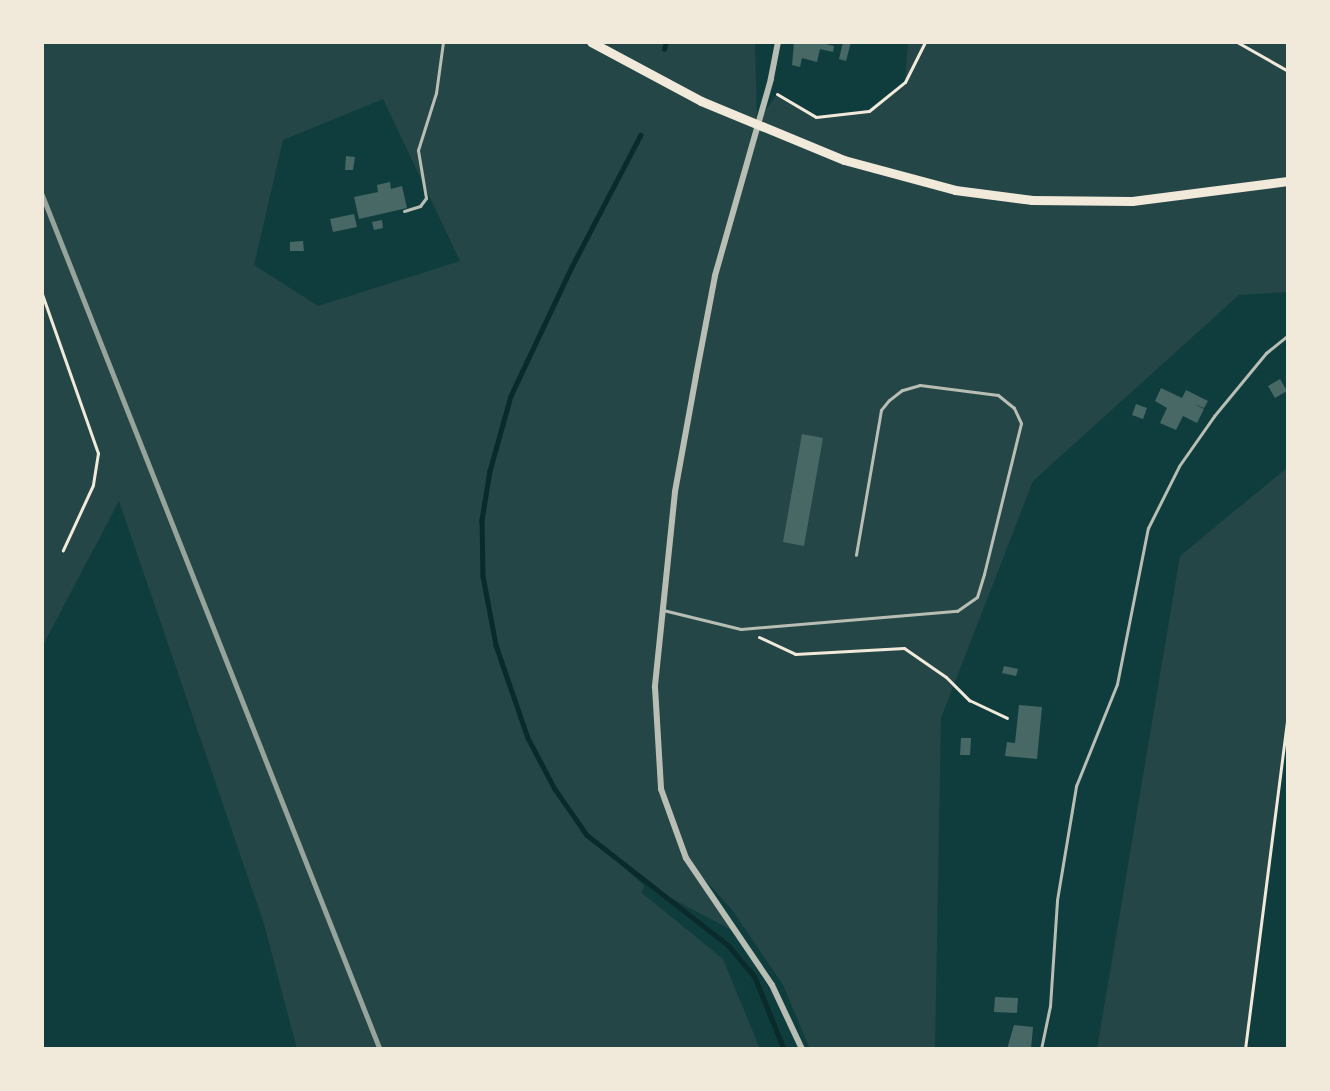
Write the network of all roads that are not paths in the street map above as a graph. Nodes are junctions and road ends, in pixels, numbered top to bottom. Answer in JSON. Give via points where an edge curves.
{"nodes":[{"id":1,"x":442,"y":42,"type":"edge"},
{"id":2,"x":591,"y":42,"type":"edge"},
{"id":3,"x":777,"y":42,"type":"edge"},
{"id":4,"x":757,"y":124,"type":"junction"},
{"id":5,"x":1288,"y":181,"type":"edge"},
{"id":6,"x":404,"y":211,"type":"dead end"},
{"id":7,"x":1288,"y":335,"type":"edge"},
{"id":8,"x":856,"y":555,"type":"dead end"},
{"id":9,"x":660,"y":609,"type":"junction"},
{"id":10,"x":802,"y":1049,"type":"edge"},
{"id":11,"x":1041,"y":1049,"type":"edge"}],
"edges":[{"from":1,"to":6,"type":"lane","via":[[436,93],[418,150],[426,198],[420,206]]},
{"from":2,"to":4,"type":"main road","via":[[701,100]]},
{"from":3,"to":4,"type":"street"},
{"from":4,"to":5,"type":"main road","via":[[844,160],[909,180],[1032,200],[1132,201]]},
{"from":4,"to":9,"type":"street","via":[[715,276],[675,492]]},
{"from":7,"to":11,"type":"lane","via":[[1266,352],[1214,416],[1179,466],[1148,528],[1117,684],[1076,786],[1058,900],[1050,1006]]},
{"from":8,"to":9,"type":"lane","via":[[881,410],[889,400],[902,390],[920,385],[998,395],[1014,408],[1021,423],[977,597],[957,611],[741,628]]},
{"from":9,"to":10,"type":"street","via":[[655,687],[661,789],[686,858],[772,985]]}]}
